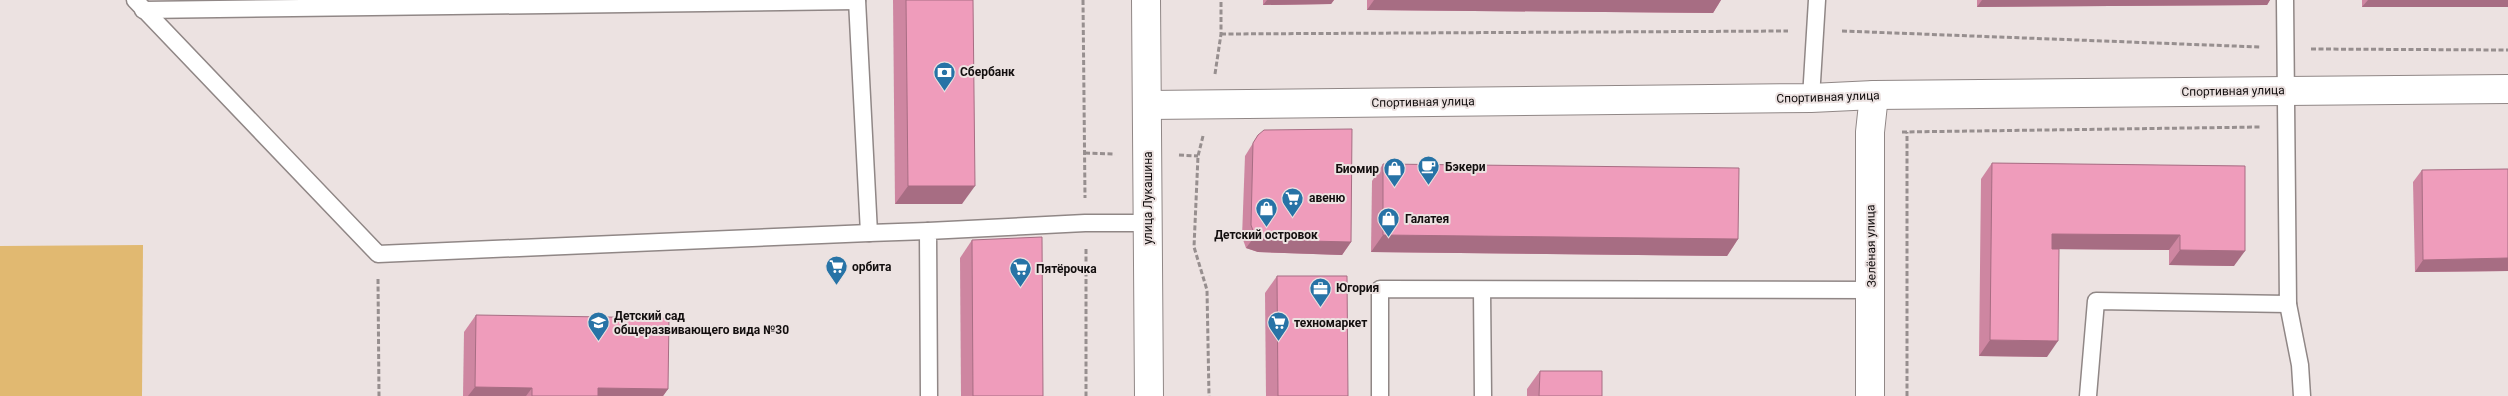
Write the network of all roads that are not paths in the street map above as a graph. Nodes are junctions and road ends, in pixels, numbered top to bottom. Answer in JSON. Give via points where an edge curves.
{"nodes":[{"id":1,"x":857,"y":0,"type":"edge"},
{"id":2,"x":1146,"y":0,"type":"edge"},
{"id":3,"x":1817,"y":0,"type":"edge"},
{"id":4,"x":2286,"y":0,"type":"edge"},
{"id":5,"x":139,"y":5,"type":"edge"},
{"id":6,"x":2508,"y":89,"type":"edge"},
{"id":7,"x":2285,"y":90,"type":"junction"},
{"id":8,"x":1874,"y":95,"type":"junction"},
{"id":9,"x":1811,"y":98,"type":"junction"},
{"id":10,"x":1147,"y":105,"type":"junction"},
{"id":11,"x":1148,"y":223,"type":"junction"},
{"id":12,"x":928,"y":231,"type":"junction"},
{"id":13,"x":869,"y":233,"type":"junction"},
{"id":14,"x":1482,"y":290,"type":"junction"},
{"id":15,"x":1872,"y":290,"type":"junction"},
{"id":16,"x":2288,"y":304,"type":"junction"},
{"id":17,"x":929,"y":396,"type":"edge"},
{"id":18,"x":1149,"y":396,"type":"edge"},
{"id":19,"x":1380,"y":396,"type":"edge"},
{"id":20,"x":1483,"y":396,"type":"edge"},
{"id":21,"x":1870,"y":396,"type":"edge"},
{"id":22,"x":2088,"y":396,"type":"edge"},
{"id":23,"x":2302,"y":396,"type":"edge"}],
"edges":[{"from":1,"to":5,"type":"lane"},
{"from":1,"to":13,"type":"lane"},
{"from":2,"to":10,"type":"street","name":"улица Лукашина"},
{"from":3,"to":9,"type":"lane"},
{"from":4,"to":7,"type":"lane"},
{"from":5,"to":13,"type":"lane","via":[[378,254]]},
{"from":6,"to":7,"type":"street","name":"Спортивная улица"},
{"from":7,"to":8,"type":"street","name":"Спортивная улица"},
{"from":7,"to":16,"type":"lane"},
{"from":8,"to":9,"type":"street","name":"Спортивная улица"},
{"from":8,"to":15,"type":"street","name":"Зелёная улица","via":[[1870,132]]},
{"from":9,"to":10,"type":"street","name":"Спортивная улица"},
{"from":10,"to":11,"type":"street","name":"улица Лукашина"},
{"from":11,"to":12,"type":"lane"},
{"from":11,"to":18,"type":"street","name":"улица Лукашина"},
{"from":12,"to":13,"type":"lane"},
{"from":12,"to":17,"type":"lane"},
{"from":14,"to":15,"type":"lane"},
{"from":14,"to":19,"type":"lane","via":[[1380,290]]},
{"from":14,"to":20,"type":"lane"},
{"from":15,"to":21,"type":"street","name":"Зелёная улица"},
{"from":16,"to":22,"type":"lane","via":[[2096,302]]},
{"from":16,"to":23,"type":"lane","via":[[2300,365]]}]}
